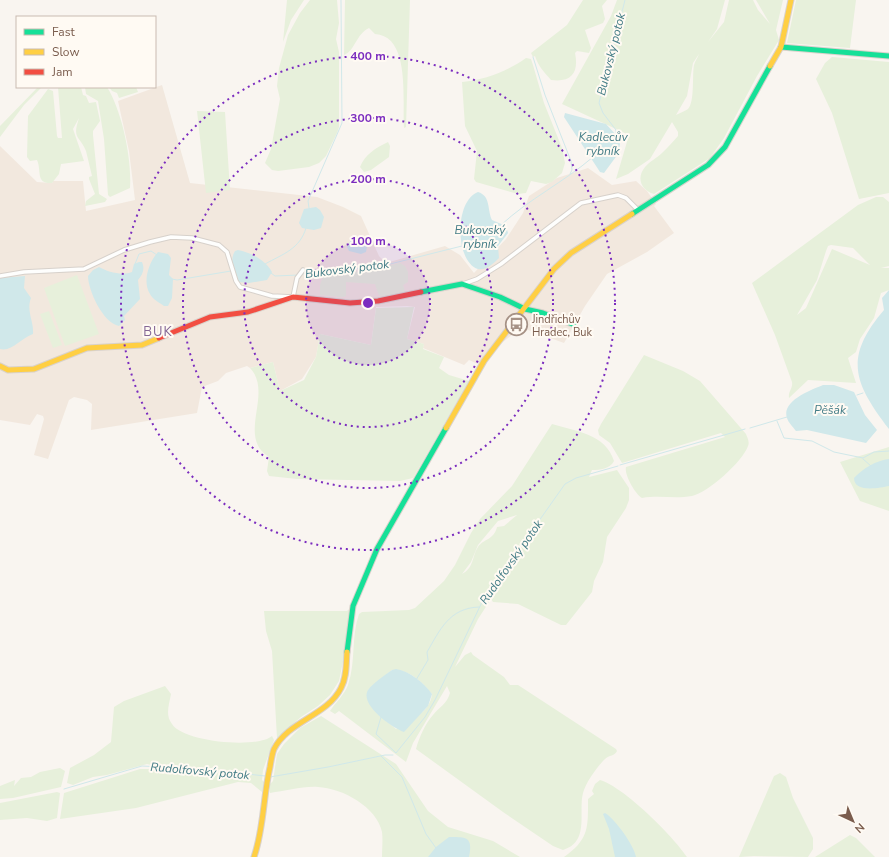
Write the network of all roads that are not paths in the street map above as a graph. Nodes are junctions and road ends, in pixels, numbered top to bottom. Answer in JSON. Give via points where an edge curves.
{"nodes":[{"id":1,"x":791,"y":0,"type":"edge"},
{"id":2,"x":781,"y":47,"type":"junction"},
{"id":3,"x":889,"y":56,"type":"edge"},
{"id":4,"x":638,"y":210,"type":"junction"},
{"id":5,"x":302,"y":271,"type":"dead end"},
{"id":6,"x":0,"y":276,"type":"edge"},
{"id":7,"x":462,"y":284,"type":"junction"},
{"id":8,"x":293,"y":297,"type":"junction"},
{"id":9,"x":525,"y":309,"type":"junction"},
{"id":10,"x":575,"y":325,"type":"dead end"},
{"id":11,"x":0,"y":366,"type":"edge"},
{"id":12,"x":254,"y":857,"type":"edge"}],
"edges":[{"from":1,"to":2,"type":"street"},
{"from":2,"to":3,"type":"street"},
{"from":2,"to":4,"type":"street","via":[[725,147],[716,158]]},
{"from":4,"to":7,"type":"street","via":[[626,198],[618,195],[581,203],[501,264]]},
{"from":4,"to":9,"type":"street","via":[[571,252]]},
{"from":5,"to":8,"type":"street","via":[[297,277]]},
{"from":6,"to":8,"type":"street","via":[[84,269],[124,250],[171,237],[206,240],[219,245],[227,252],[240,288],[272,296]]},
{"from":7,"to":8,"type":"street","via":[[378,301],[350,303]]},
{"from":7,"to":9,"type":"street"},
{"from":8,"to":11,"type":"street","via":[[248,312],[210,317],[142,345],[87,348],[34,369],[8,370]]},
{"from":9,"to":10,"type":"street"},
{"from":9,"to":12,"type":"street","via":[[484,361],[377,549],[353,606],[345,678],[341,689],[322,710],[294,728],[274,749],[266,783],[259,842]]}]}
